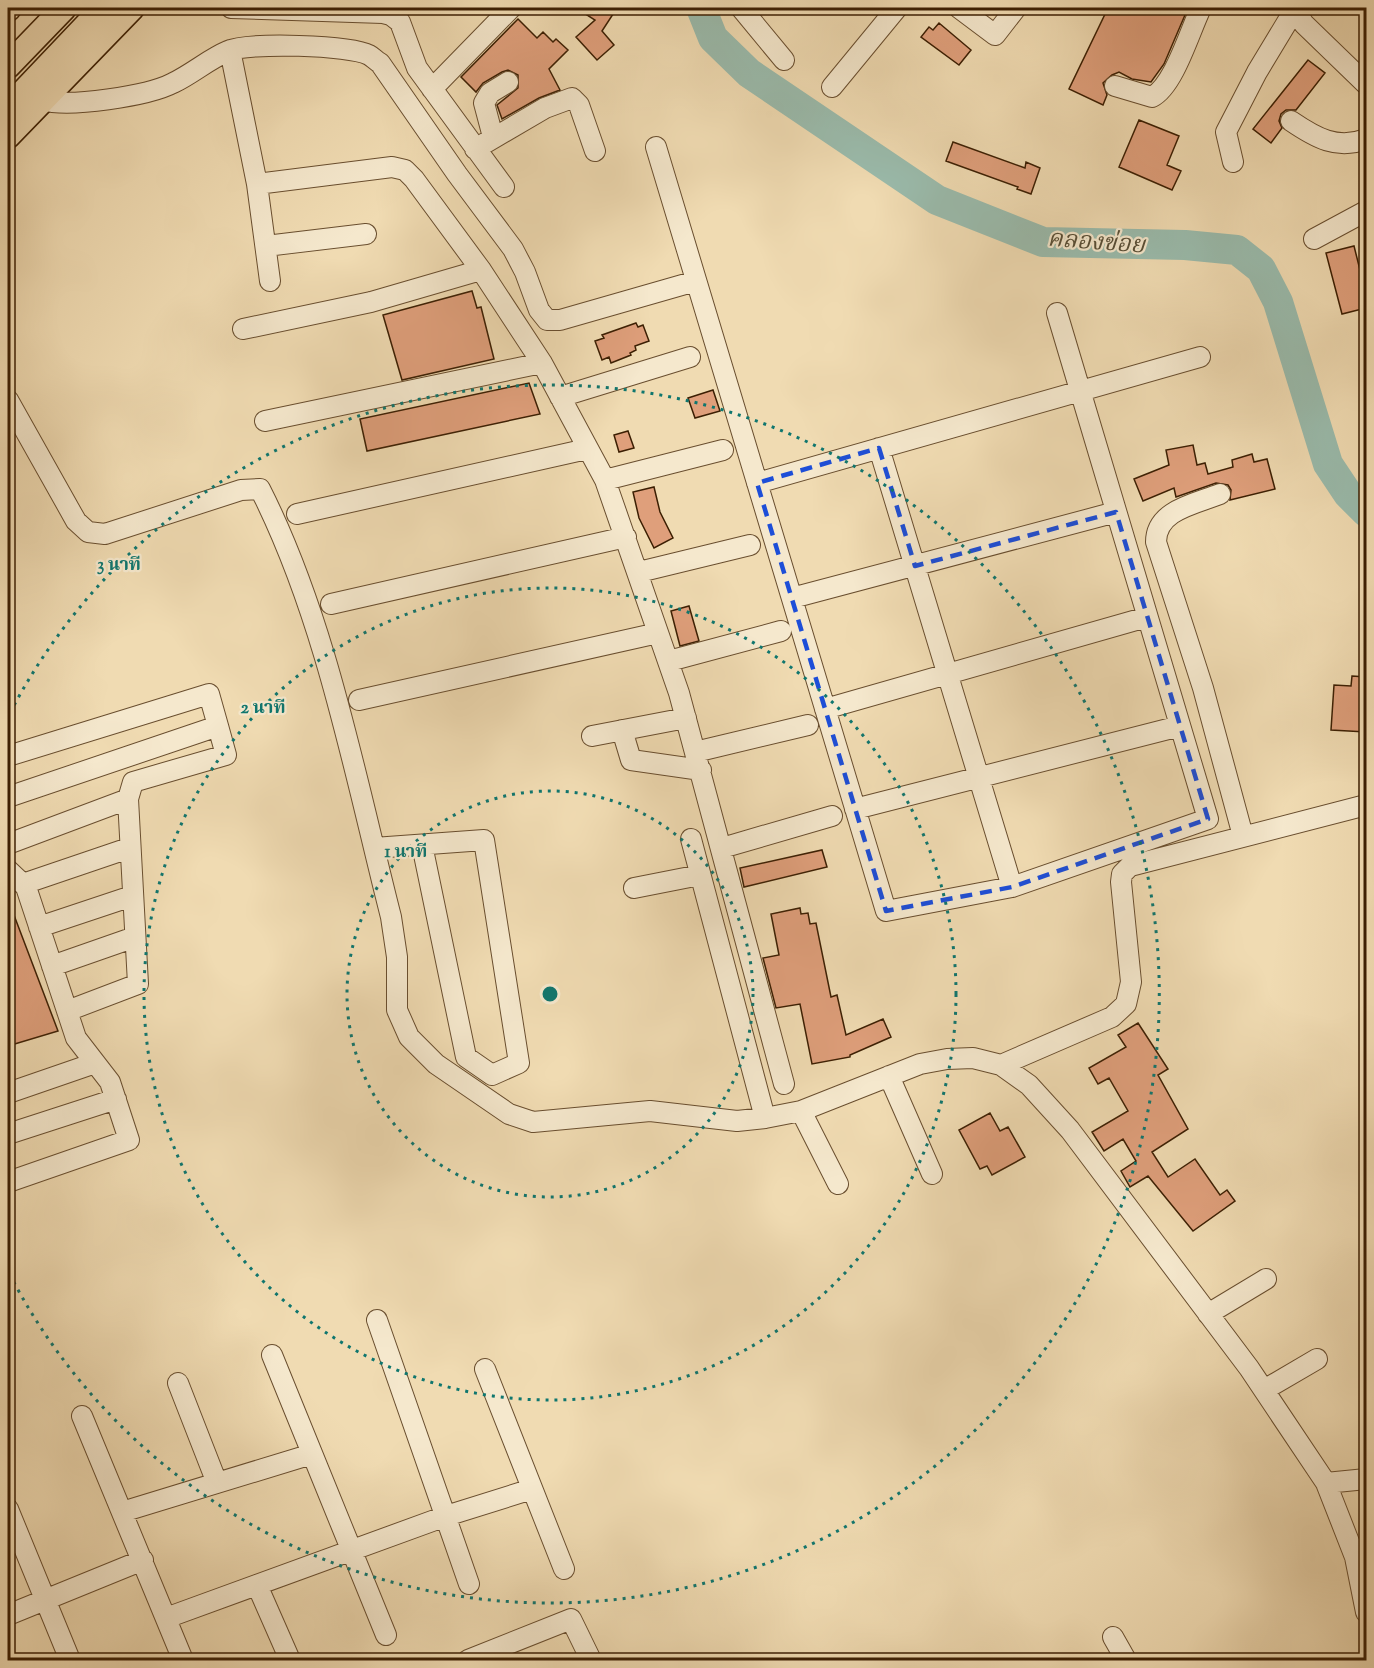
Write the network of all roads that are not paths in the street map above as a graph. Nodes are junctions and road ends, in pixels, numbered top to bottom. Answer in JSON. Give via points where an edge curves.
{"nodes":[{"id":1,"x":64,"y":8,"type":"edge"},
{"id":2,"x":104,"y":8,"type":"edge"},
{"id":3,"x":132,"y":8,"type":"edge"},
{"id":4,"x":231,"y":8,"type":"edge"},
{"id":5,"x":511,"y":8,"type":"edge"},
{"id":6,"x":741,"y":8,"type":"edge"},
{"id":7,"x":897,"y":8,"type":"edge"},
{"id":8,"x":959,"y":8,"type":"edge"},
{"id":9,"x":1016,"y":8,"type":"edge"},
{"id":10,"x":1201,"y":8,"type":"edge"},
{"id":11,"x":1295,"y":8,"type":"edge"},
{"id":12,"x":230,"y":50,"type":"junction"},
{"id":13,"x":784,"y":60,"type":"dead end"},
{"id":14,"x":8,"y":66,"type":"edge"},
{"id":15,"x":508,"y":82,"type":"dead end"},
{"id":16,"x":1366,"y":84,"type":"edge"},
{"id":17,"x":1115,"y":86,"type":"dead end"},
{"id":18,"x":832,"y":87,"type":"dead end"},
{"id":19,"x":432,"y":89,"type":"junction"},
{"id":20,"x":43,"y":100,"type":"junction"},
{"id":21,"x":8,"y":108,"type":"edge"},
{"id":22,"x":1291,"y":121,"type":"dead end"},
{"id":23,"x":8,"y":136,"type":"edge"},
{"id":24,"x":494,"y":137,"type":"junction"},
{"id":25,"x":1366,"y":139,"type":"edge"},
{"id":26,"x":656,"y":147,"type":"dead end"},
{"id":27,"x":475,"y":148,"type":"junction"},
{"id":28,"x":595,"y":152,"type":"dead end"},
{"id":29,"x":1233,"y":162,"type":"dead end"},
{"id":30,"x":257,"y":184,"type":"junction"},
{"id":31,"x":504,"y":187,"type":"dead end"},
{"id":32,"x":1366,"y":211,"type":"edge"},
{"id":33,"x":366,"y":234,"type":"dead end"},
{"id":34,"x":1314,"y":239,"type":"dead end"},
{"id":35,"x":266,"y":246,"type":"junction"},
{"id":36,"x":481,"y":270,"type":"junction"},
{"id":37,"x":270,"y":280,"type":"dead end"},
{"id":38,"x":696,"y":281,"type":"junction"},
{"id":39,"x":1057,"y":313,"type":"dead end"},
{"id":40,"x":243,"y":329,"type":"dead end"},
{"id":41,"x":690,"y":357,"type":"dead end"},
{"id":42,"x":1200,"y":357,"type":"dead end"},
{"id":43,"x":542,"y":363,"type":"junction"},
{"id":44,"x":1080,"y":391,"type":"junction"},
{"id":45,"x":560,"y":397,"type":"junction"},
{"id":46,"x":8,"y":400,"type":"edge"},
{"id":47,"x":266,"y":421,"type":"dead end"},
{"id":48,"x":879,"y":448,"type":"junction"},
{"id":49,"x":587,"y":449,"type":"junction"},
{"id":50,"x":723,"y":450,"type":"dead end"},
{"id":51,"x":605,"y":480,"type":"junction"},
{"id":52,"x":757,"y":483,"type":"junction"},
{"id":53,"x":1220,"y":494,"type":"dead end"},
{"id":54,"x":1116,"y":512,"type":"junction"},
{"id":55,"x":297,"y":514,"type":"dead end"},
{"id":56,"x":626,"y":537,"type":"junction"},
{"id":57,"x":750,"y":546,"type":"dead end"},
{"id":58,"x":915,"y":566,"type":"junction"},
{"id":59,"x":639,"y":572,"type":"junction"},
{"id":60,"x":792,"y":598,"type":"junction"},
{"id":61,"x":331,"y":604,"type":"dead end"},
{"id":62,"x":1147,"y":617,"type":"junction"},
{"id":63,"x":781,"y":631,"type":"dead end"},
{"id":64,"x":658,"y":633,"type":"junction"},
{"id":65,"x":669,"y":661,"type":"junction"},
{"id":66,"x":947,"y":674,"type":"junction"},
{"id":67,"x":359,"y":700,"type":"dead end"},
{"id":68,"x":825,"y":709,"type":"junction"},
{"id":69,"x":686,"y":718,"type":"junction"},
{"id":70,"x":808,"y":725,"type":"dead end"},
{"id":71,"x":218,"y":726,"type":"junction"},
{"id":72,"x":1180,"y":726,"type":"junction"},
{"id":73,"x":622,"y":730,"type":"junction"},
{"id":74,"x":592,"y":736,"type":"dead end"},
{"id":75,"x":8,"y":756,"type":"edge"},
{"id":76,"x":698,"y":761,"type":"junction"},
{"id":77,"x":978,"y":777,"type":"junction"},
{"id":78,"x":8,"y":797,"type":"edge"},
{"id":79,"x":128,"y":799,"type":"junction"},
{"id":80,"x":1366,"y":805,"type":"edge"},
{"id":81,"x":855,"y":809,"type":"junction"},
{"id":82,"x":832,"y":816,"type":"dead end"},
{"id":83,"x":1243,"y":836,"type":"junction"},
{"id":84,"x":691,"y":839,"type":"dead end"},
{"id":85,"x":8,"y":844,"type":"edge"},
{"id":86,"x":422,"y":844,"type":"junction"},
{"id":87,"x":129,"y":848,"type":"junction"},
{"id":88,"x":374,"y":848,"type":"junction"},
{"id":89,"x":722,"y":848,"type":"junction"},
{"id":90,"x":8,"y":870,"type":"edge"},
{"id":91,"x":700,"y":875,"type":"junction"},
{"id":92,"x":23,"y":884,"type":"junction"},
{"id":93,"x":1012,"y":887,"type":"junction"},
{"id":94,"x":634,"y":888,"type":"dead end"},
{"id":95,"x":132,"y":896,"type":"junction"},
{"id":96,"x":39,"y":927,"type":"junction"},
{"id":97,"x":135,"y":937,"type":"junction"},
{"id":98,"x":52,"y":966,"type":"junction"},
{"id":99,"x":67,"y":1011,"type":"junction"},
{"id":100,"x":95,"y":1063,"type":"junction"},
{"id":101,"x":1001,"y":1065,"type":"junction"},
{"id":102,"x":889,"y":1076,"type":"junction"},
{"id":103,"x":784,"y":1084,"type":"dead end"},
{"id":104,"x":8,"y":1093,"type":"edge"},
{"id":105,"x":116,"y":1099,"type":"junction"},
{"id":106,"x":801,"y":1111,"type":"junction"},
{"id":107,"x":765,"y":1118,"type":"junction"},
{"id":108,"x":8,"y":1134,"type":"edge"},
{"id":109,"x":932,"y":1174,"type":"dead end"},
{"id":110,"x":8,"y":1182,"type":"edge"},
{"id":111,"x":838,"y":1184,"type":"dead end"},
{"id":112,"x":1266,"y":1279,"type":"dead end"},
{"id":113,"x":1208,"y":1314,"type":"junction"},
{"id":114,"x":377,"y":1320,"type":"dead end"},
{"id":115,"x":272,"y":1355,"type":"dead end"},
{"id":116,"x":1317,"y":1359,"type":"dead end"},
{"id":117,"x":485,"y":1369,"type":"dead end"},
{"id":118,"x":178,"y":1383,"type":"dead end"},
{"id":119,"x":1264,"y":1390,"type":"junction"},
{"id":120,"x":82,"y":1416,"type":"dead end"},
{"id":121,"x":312,"y":1454,"type":"junction"},
{"id":122,"x":1366,"y":1479,"type":"edge"},
{"id":123,"x":217,"y":1483,"type":"junction"},
{"id":124,"x":1326,"y":1483,"type":"junction"},
{"id":125,"x":532,"y":1490,"type":"junction"},
{"id":126,"x":8,"y":1509,"type":"edge"},
{"id":127,"x":122,"y":1512,"type":"junction"},
{"id":128,"x":446,"y":1516,"type":"junction"},
{"id":129,"x":351,"y":1550,"type":"junction"},
{"id":130,"x":143,"y":1560,"type":"junction"},
{"id":131,"x":564,"y":1569,"type":"dead end"},
{"id":132,"x":470,"y":1584,"type":"dead end"},
{"id":133,"x":257,"y":1585,"type":"junction"},
{"id":134,"x":45,"y":1601,"type":"junction"},
{"id":135,"x":1366,"y":1609,"type":"edge"},
{"id":136,"x":8,"y":1615,"type":"edge"},
{"id":137,"x":166,"y":1618,"type":"junction"},
{"id":138,"x":386,"y":1635,"type":"dead end"},
{"id":139,"x":1113,"y":1637,"type":"dead end"},
{"id":140,"x":70,"y":1660,"type":"edge"},
{"id":141,"x":183,"y":1660,"type":"edge"},
{"id":142,"x":290,"y":1660,"type":"edge"},
{"id":143,"x":468,"y":1660,"type":"edge"},
{"id":144,"x":591,"y":1660,"type":"edge"},
{"id":145,"x":1126,"y":1660,"type":"edge"}],
"edges":[{"from":1,"to":14,"type":"main road"},
{"from":2,"to":21,"type":"main road"},
{"from":3,"to":20,"type":"main road"},
{"from":4,"to":19,"type":"street","via":[[391,15],[400,22],[417,68]]},
{"from":5,"to":19,"type":"street"},
{"from":6,"to":13,"type":"street"},
{"from":7,"to":18,"type":"street"},
{"from":8,"to":9,"type":"street","via":[[995,35]]},
{"from":10,"to":17,"type":"street","via":[[1159,93],[1152,97]]},
{"from":11,"to":16,"type":"street","via":[[1304,24]]},
{"from":11,"to":29,"type":"street","via":[[1226,132]]},
{"from":12,"to":20,"type":"street","via":[[171,84],[149,92],[66,104]]},
{"from":12,"to":30,"type":"street"},
{"from":12,"to":38,"type":"street","via":[[265,45],[351,50],[380,63],[513,249],[547,320],[560,320]]},
{"from":15,"to":24,"type":"street","via":[[490,93],[484,103]]},
{"from":19,"to":27,"type":"street"},
{"from":20,"to":23,"type":"main road"},
{"from":22,"to":25,"type":"street","via":[[1332,143],[1352,145]]},
{"from":24,"to":27,"type":"street"},
{"from":24,"to":28,"type":"street","via":[[545,108],[572,98],[579,105]]},
{"from":26,"to":38,"type":"street"},
{"from":27,"to":31,"type":"street"},
{"from":30,"to":35,"type":"street"},
{"from":30,"to":36,"type":"street","via":[[392,167],[405,170]]},
{"from":32,"to":34,"type":"street"},
{"from":33,"to":35,"type":"street"},
{"from":35,"to":37,"type":"street"},
{"from":36,"to":40,"type":"street","via":[[371,302]]},
{"from":36,"to":43,"type":"street"},
{"from":38,"to":52,"type":"street"},
{"from":39,"to":44,"type":"street"},
{"from":41,"to":45,"type":"street"},
{"from":42,"to":44,"type":"street"},
{"from":43,"to":45,"type":"street"},
{"from":43,"to":47,"type":"street"},
{"from":44,"to":48,"type":"street"},
{"from":44,"to":54,"type":"street"},
{"from":45,"to":49,"type":"street"},
{"from":46,"to":88,"type":"street","via":[[76,521],[88,532],[105,534],[241,489],[260,489],[301,584],[322,650]]},
{"from":48,"to":52,"type":"street"},
{"from":48,"to":58,"type":"street"},
{"from":49,"to":51,"type":"street"},
{"from":49,"to":55,"type":"street"},
{"from":50,"to":51,"type":"street"},
{"from":51,"to":56,"type":"street"},
{"from":52,"to":60,"type":"street"},
{"from":53,"to":83,"type":"street","via":[[1169,515],[1160,523],[1156,542],[1203,688]]},
{"from":54,"to":58,"type":"street"},
{"from":54,"to":62,"type":"street"},
{"from":56,"to":59,"type":"street"},
{"from":56,"to":61,"type":"street"},
{"from":57,"to":59,"type":"street"},
{"from":58,"to":60,"type":"street"},
{"from":58,"to":66,"type":"street"},
{"from":59,"to":64,"type":"street"},
{"from":60,"to":68,"type":"street"},
{"from":62,"to":66,"type":"street"},
{"from":62,"to":72,"type":"street"},
{"from":63,"to":65,"type":"street"},
{"from":64,"to":65,"type":"street"},
{"from":64,"to":67,"type":"street"},
{"from":65,"to":69,"type":"street"},
{"from":66,"to":68,"type":"street"},
{"from":66,"to":77,"type":"street"},
{"from":68,"to":81,"type":"street"},
{"from":69,"to":73,"type":"street"},
{"from":69,"to":76,"type":"street"},
{"from":70,"to":76,"type":"street"},
{"from":71,"to":75,"type":"street","via":[[209,694]]},
{"from":71,"to":78,"type":"street"},
{"from":71,"to":79,"type":"street","via":[[226,754],[133,782]]},
{"from":72,"to":77,"type":"street"},
{"from":72,"to":93,"type":"street","via":[[1208,819]]},
{"from":73,"to":74,"type":"street"},
{"from":73,"to":76,"type":"street","via":[[631,760]]},
{"from":76,"to":89,"type":"street"},
{"from":77,"to":81,"type":"street"},
{"from":77,"to":93,"type":"street"},
{"from":79,"to":85,"type":"street"},
{"from":79,"to":87,"type":"street"},
{"from":80,"to":83,"type":"street"},
{"from":81,"to":93,"type":"street","via":[[886,911]]},
{"from":82,"to":89,"type":"street"},
{"from":83,"to":101,"type":"street","via":[[1130,866],[1122,874],[1121,882],[1131,982],[1126,1004],[1112,1017]]},
{"from":84,"to":91,"type":"street"},
{"from":86,"to":86,"type":"street","via":[[484,840],[519,1063],[492,1075],[466,1057]]},
{"from":86,"to":88,"type":"street"},
{"from":87,"to":92,"type":"street"},
{"from":87,"to":95,"type":"street"},
{"from":88,"to":107,"type":"street","via":[[397,957],[398,1010],[409,1037],[436,1064],[510,1114],[533,1122],[650,1111],[737,1121]]},
{"from":89,"to":103,"type":"street"},
{"from":90,"to":92,"type":"street"},
{"from":91,"to":94,"type":"street"},
{"from":91,"to":107,"type":"street"},
{"from":92,"to":96,"type":"street"},
{"from":95,"to":96,"type":"street"},
{"from":95,"to":97,"type":"street"},
{"from":96,"to":98,"type":"street"},
{"from":97,"to":98,"type":"street"},
{"from":97,"to":99,"type":"street","via":[[138,984]]},
{"from":98,"to":99,"type":"street"},
{"from":99,"to":100,"type":"street","via":[[76,1038]]},
{"from":100,"to":104,"type":"street"},
{"from":100,"to":105,"type":"street","via":[[110,1082]]},
{"from":101,"to":102,"type":"street","via":[[973,1058],[947,1059]]},
{"from":101,"to":113,"type":"street","via":[[1029,1085],[1070,1130]]},
{"from":102,"to":106,"type":"street"},
{"from":102,"to":109,"type":"street"},
{"from":105,"to":108,"type":"street"},
{"from":105,"to":110,"type":"street","via":[[129,1140]]},
{"from":106,"to":107,"type":"street"},
{"from":106,"to":111,"type":"street"},
{"from":112,"to":113,"type":"street"},
{"from":113,"to":119,"type":"street"},
{"from":114,"to":128,"type":"street"},
{"from":115,"to":121,"type":"street"},
{"from":116,"to":119,"type":"street"},
{"from":117,"to":125,"type":"street"},
{"from":118,"to":123,"type":"street"},
{"from":119,"to":124,"type":"street"},
{"from":120,"to":127,"type":"street"},
{"from":121,"to":123,"type":"street"},
{"from":121,"to":129,"type":"street"},
{"from":122,"to":124,"type":"street"},
{"from":123,"to":127,"type":"street"},
{"from":124,"to":135,"type":"street","via":[[1355,1557]]},
{"from":125,"to":128,"type":"street"},
{"from":125,"to":131,"type":"street"},
{"from":126,"to":134,"type":"street"},
{"from":127,"to":130,"type":"street"},
{"from":128,"to":129,"type":"street"},
{"from":128,"to":132,"type":"street"},
{"from":129,"to":133,"type":"street"},
{"from":129,"to":138,"type":"street"},
{"from":130,"to":134,"type":"street"},
{"from":130,"to":137,"type":"street"},
{"from":133,"to":137,"type":"street"},
{"from":133,"to":142,"type":"street"},
{"from":134,"to":136,"type":"street"},
{"from":134,"to":140,"type":"street"},
{"from":137,"to":141,"type":"street"},
{"from":139,"to":145,"type":"street"},
{"from":143,"to":144,"type":"street","via":[[571,1619]]}]}
